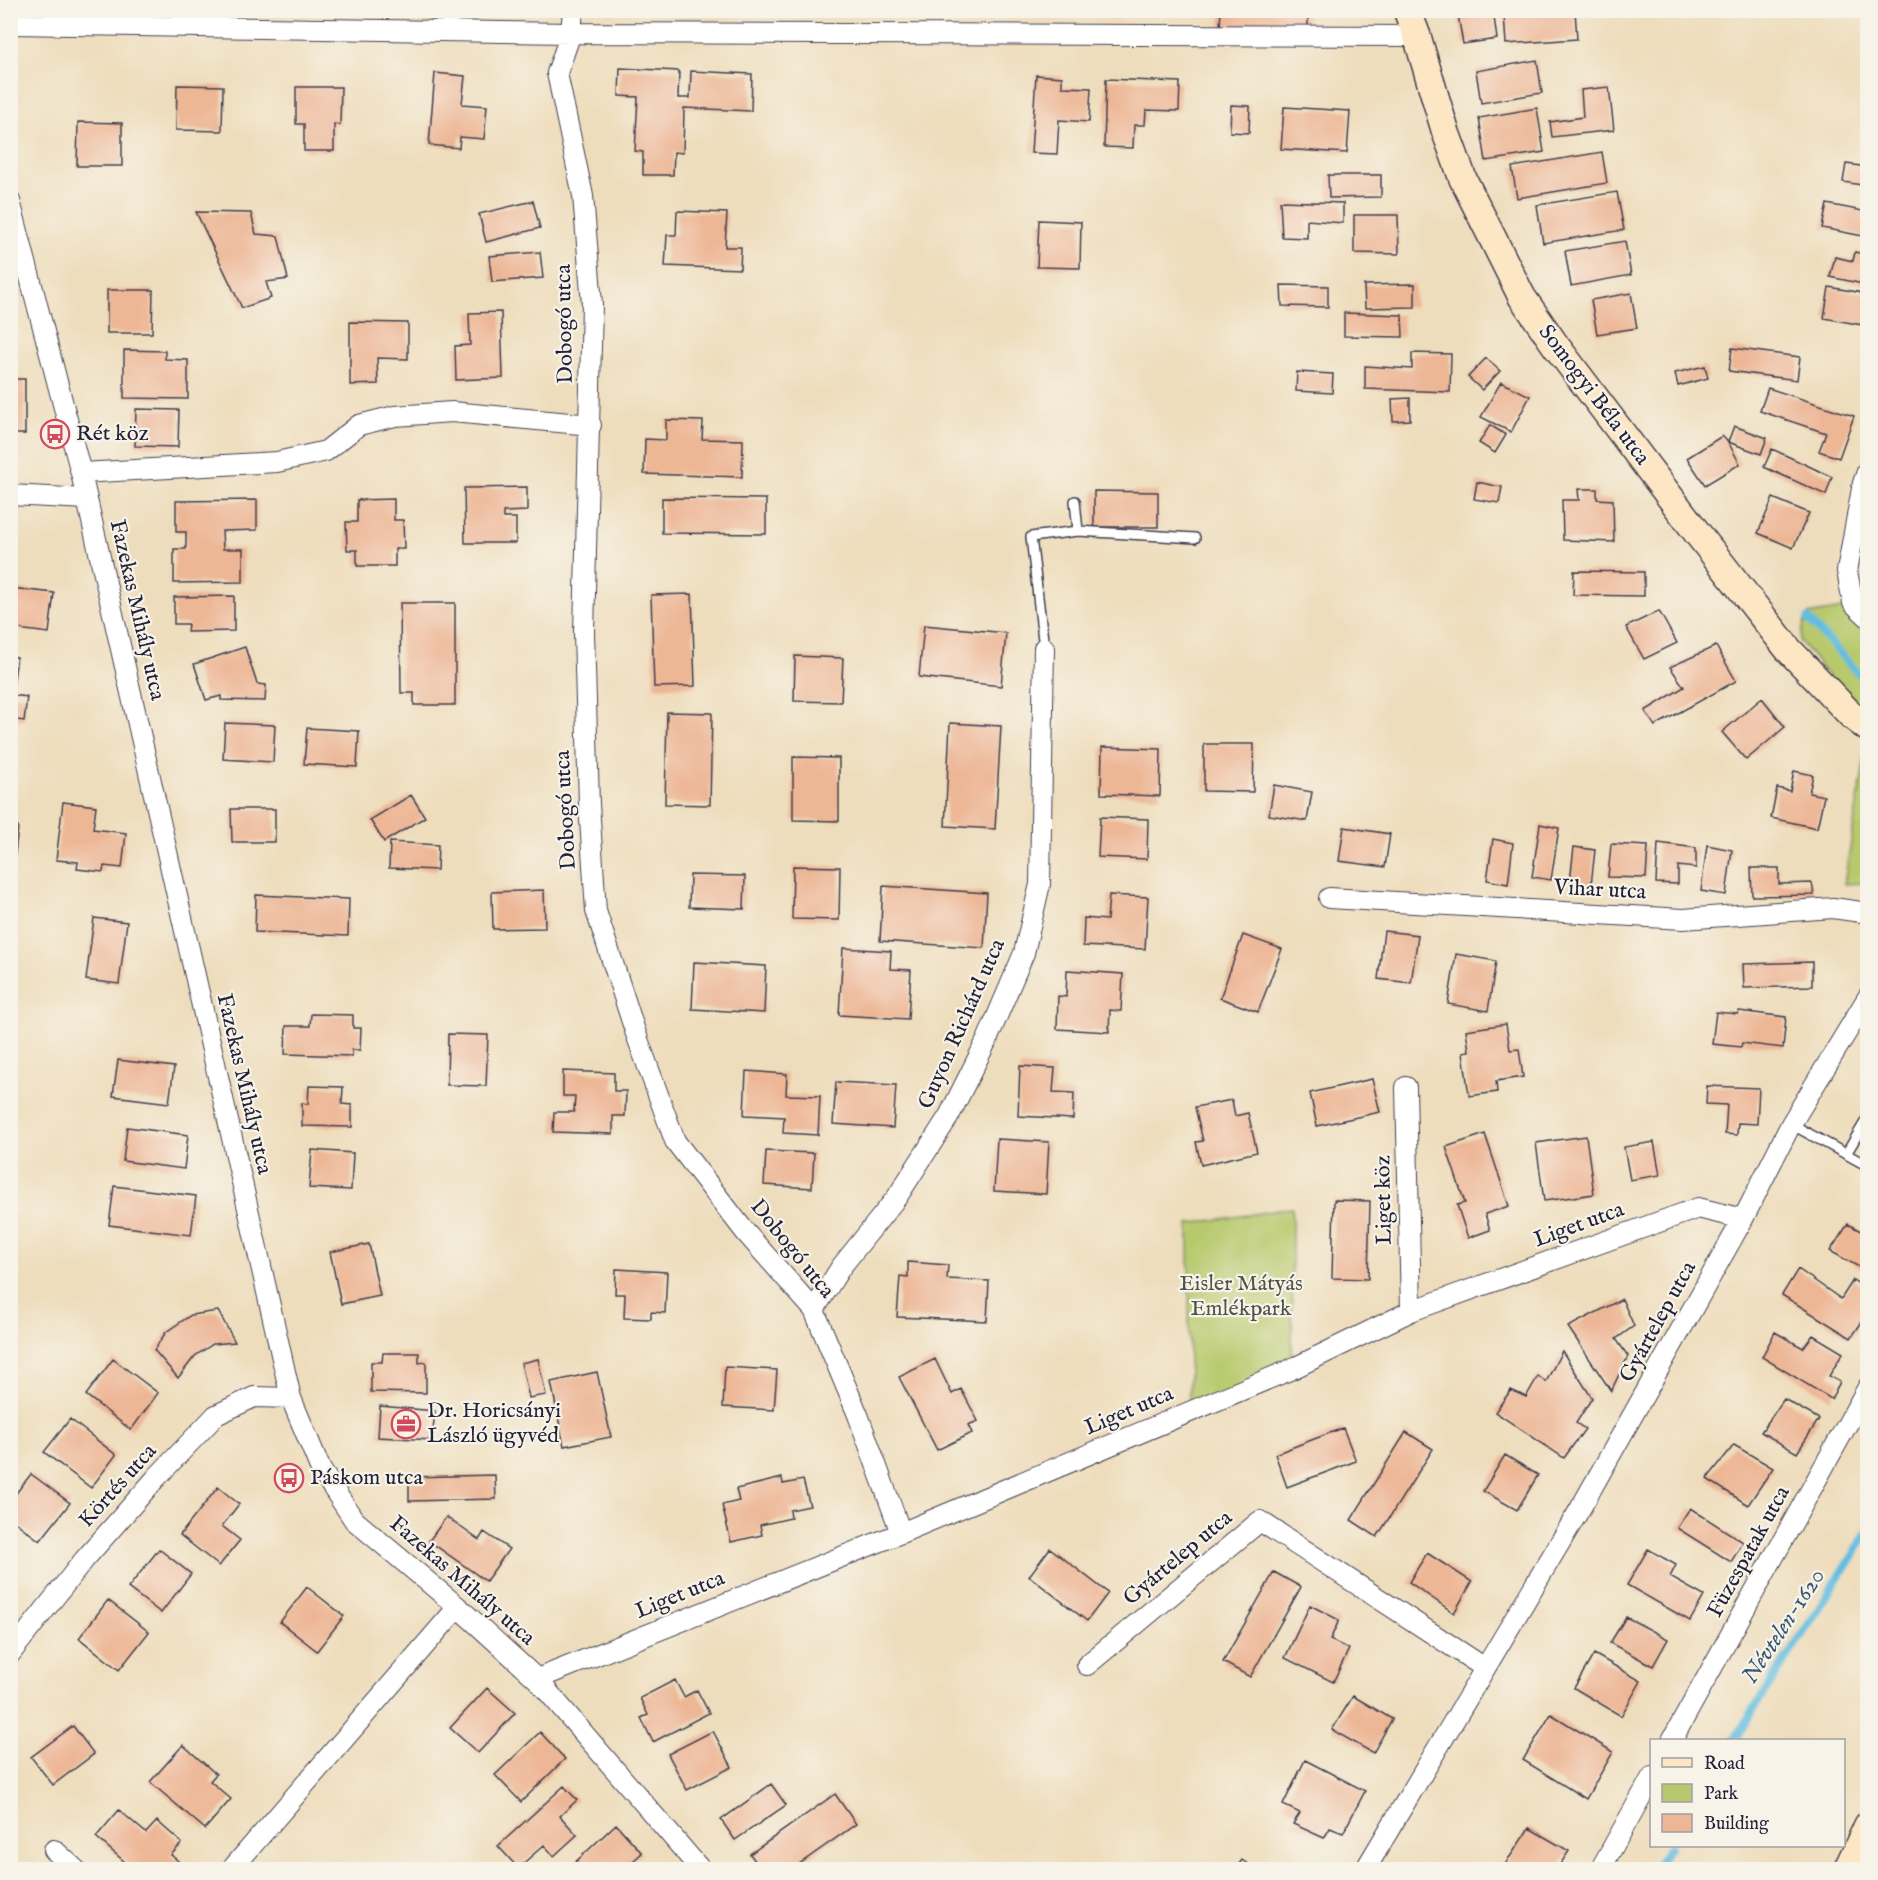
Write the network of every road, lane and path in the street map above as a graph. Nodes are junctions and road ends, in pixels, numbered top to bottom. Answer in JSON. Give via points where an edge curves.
{"nodes":[{"id":1,"x":573,"y":10,"type":"edge"},
{"id":2,"x":1407,"y":10,"type":"edge"},
{"id":3,"x":242,"y":19,"type":"edge"},
{"id":4,"x":10,"y":24,"type":"edge"},
{"id":5,"x":571,"y":33,"type":"junction"},
{"id":6,"x":1417,"y":36,"type":"junction"},
{"id":7,"x":10,"y":201,"type":"edge"},
{"id":8,"x":591,"y":425,"type":"junction"},
{"id":9,"x":1868,"y":469,"type":"edge"},
{"id":10,"x":81,"y":473,"type":"junction"},
{"id":11,"x":10,"y":495,"type":"edge"},
{"id":12,"x":87,"y":499,"type":"junction"},
{"id":13,"x":1075,"y":501,"type":"dead end"},
{"id":14,"x":1078,"y":531,"type":"junction"},
{"id":15,"x":1195,"y":538,"type":"dead end"},
{"id":16,"x":1868,"y":616,"type":"edge"},
{"id":17,"x":1044,"y":648,"type":"joint"},
{"id":18,"x":1868,"y":728,"type":"edge"},
{"id":19,"x":1329,"y":898,"type":"dead end"},
{"id":20,"x":1868,"y":913,"type":"edge"},
{"id":21,"x":1868,"y":997,"type":"edge"},
{"id":22,"x":1406,"y":1087,"type":"dead end"},
{"id":23,"x":1868,"y":1117,"type":"edge"},
{"id":24,"x":1791,"y":1124,"type":"junction"},
{"id":25,"x":1846,"y":1155,"type":"junction"},
{"id":26,"x":1868,"y":1166,"type":"edge"},
{"id":27,"x":1743,"y":1219,"type":"junction"},
{"id":28,"x":814,"y":1310,"type":"junction"},
{"id":29,"x":1411,"y":1311,"type":"junction"},
{"id":30,"x":1868,"y":1387,"type":"edge"},
{"id":31,"x":291,"y":1398,"type":"junction"},
{"id":32,"x":901,"y":1533,"type":"junction"},
{"id":33,"x":458,"y":1607,"type":"junction"},
{"id":34,"x":10,"y":1654,"type":"edge"},
{"id":35,"x":1087,"y":1665,"type":"dead end"},
{"id":36,"x":1485,"y":1668,"type":"junction"},
{"id":37,"x":537,"y":1678,"type":"junction"},
{"id":38,"x":1673,"y":1739,"type":"edge"},
{"id":39,"x":1650,"y":1781,"type":"edge"},
{"id":40,"x":1865,"y":1837,"type":"edge"},
{"id":41,"x":54,"y":1850,"type":"dead end"},
{"id":42,"x":76,"y":1869,"type":"edge"},
{"id":43,"x":231,"y":1869,"type":"edge"},
{"id":44,"x":700,"y":1869,"type":"edge"},
{"id":45,"x":1365,"y":1869,"type":"edge"},
{"id":46,"x":1600,"y":1869,"type":"edge"},
{"id":47,"x":1847,"y":1869,"type":"edge"}],
"edges":[{"from":1,"to":5,"type":"street","name":"Dobogó utca"},
{"from":2,"to":6,"type":"main road","name":"Somogyi Béla utca"},
{"from":3,"to":4,"type":"street"},
{"from":3,"to":5,"type":"street"},
{"from":5,"to":6,"type":"street"},
{"from":5,"to":8,"type":"street","name":"Dobogó utca","via":[[557,74],[583,196],[592,304]]},
{"from":6,"to":18,"type":"main road","name":"Somogyi Béla utca","via":[[1444,130],[1463,179],[1521,297],[1788,649]]},
{"from":7,"to":10,"type":"street","name":"Fazekas Mihály utca"},
{"from":8,"to":10,"type":"street","via":[[452,412],[395,416],[359,425],[326,451],[277,462]]},
{"from":8,"to":28,"type":"street","name":"Dobogó utca","via":[[584,633],[596,911],[675,1141],[746,1233]]},
{"from":9,"to":16,"type":"street","via":[[1847,571],[1852,603]]},
{"from":10,"to":12,"type":"street","name":"Fazekas Mihály utca"},
{"from":11,"to":12,"type":"street"},
{"from":12,"to":31,"type":"street","name":"Fazekas Mihály utca"},
{"from":13,"to":14,"type":"lane"},
{"from":14,"to":15,"type":"lane"},
{"from":14,"to":17,"type":"lane","via":[[1031,537]]},
{"from":17,"to":28,"type":"street","name":"Guyon Richárd utca","via":[[1040,884],[1024,953],[949,1116],[897,1197],[841,1267]]},
{"from":19,"to":20,"type":"street","name":"Vihar utca","via":[[1683,919],[1833,908]]},
{"from":21,"to":24,"type":"street","name":"Gyártelep utca"},
{"from":22,"to":29,"type":"street","name":"Liget köz"},
{"from":23,"to":25,"type":"lane"},
{"from":24,"to":25,"type":"lane"},
{"from":24,"to":27,"type":"street","name":"Gyártelep utca"},
{"from":25,"to":26,"type":"lane"},
{"from":27,"to":29,"type":"street","name":"Liget utca","via":[[1698,1208]]},
{"from":27,"to":36,"type":"street","name":"Gyártelep utca","via":[[1580,1509]]},
{"from":28,"to":32,"type":"street","name":"Dobogó utca"},
{"from":29,"to":32,"type":"street","name":"Liget utca","via":[[1292,1369]]},
{"from":30,"to":38,"type":"street","name":"Füzespatak utca"},
{"from":31,"to":33,"type":"street","name":"Fazekas Mihály utca","via":[[321,1470],[354,1520]]},
{"from":31,"to":34,"type":"street","name":"Körtés utca","via":[[254,1397],[216,1415],[84,1560]]},
{"from":32,"to":37,"type":"street","name":"Liget utca"},
{"from":33,"to":37,"type":"street","name":"Fazekas Mihály utca"},
{"from":33,"to":43,"type":"street"},
{"from":35,"to":36,"type":"street","name":"Gyártelep utca","via":[[1260,1521]]},
{"from":36,"to":45,"type":"street","name":"Gyártelep utca"},
{"from":37,"to":44,"type":"street","name":"Fazekas Mihály utca"},
{"from":39,"to":46,"type":"street"},
{"from":40,"to":47,"type":"main road"},
{"from":41,"to":42,"type":"street"}]}
